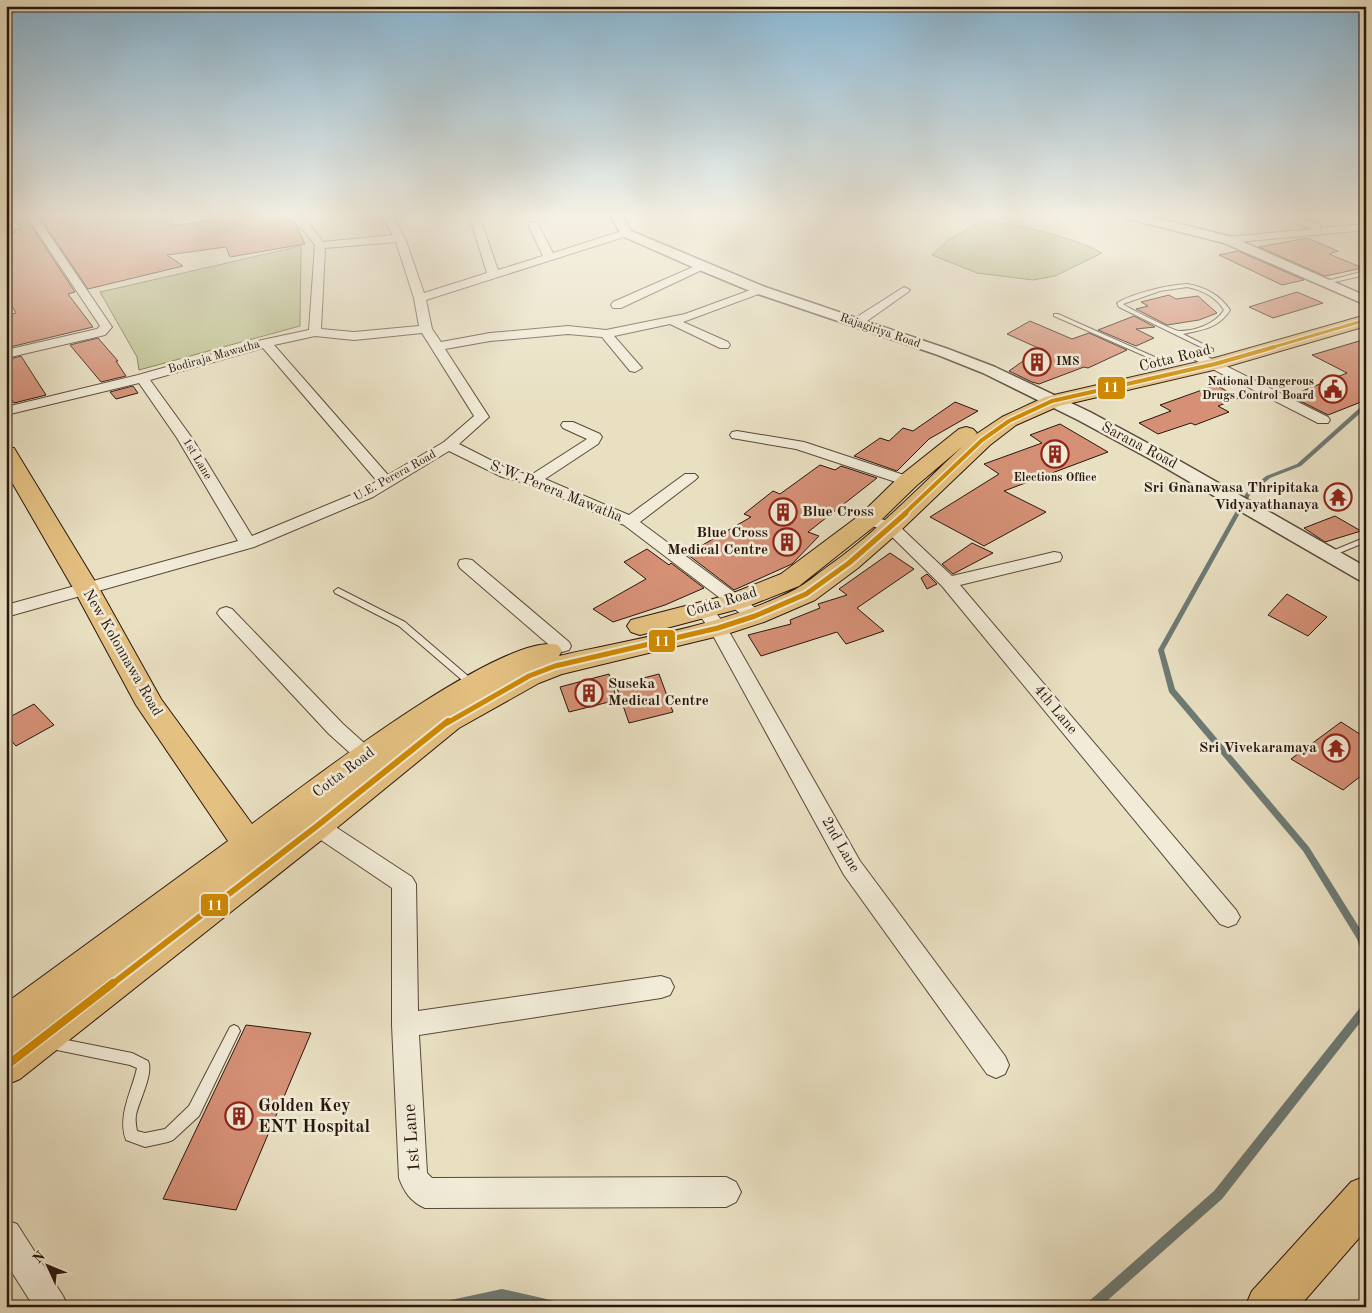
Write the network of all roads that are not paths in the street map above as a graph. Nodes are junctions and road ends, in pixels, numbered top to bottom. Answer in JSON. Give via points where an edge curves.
{"nodes":[{"id":1,"x":72,"y":276,"type":"edge"},
{"id":2,"x":318,"y":276,"type":"edge"},
{"id":3,"x":413,"y":276,"type":"edge"},
{"id":4,"x":494,"y":276,"type":"edge"},
{"id":5,"x":680,"y":276,"type":"edge"},
{"id":6,"x":727,"y":276,"type":"edge"},
{"id":7,"x":1313,"y":276,"type":"edge"},
{"id":8,"x":1351,"y":276,"type":"edge"},
{"id":9,"x":1326,"y":282,"type":"junction"},
{"id":10,"x":760,"y":290,"type":"junction"},
{"id":11,"x":904,"y":290,"type":"dead end"},
{"id":12,"x":420,"y":298,"type":"junction"},
{"id":13,"x":1366,"y":300,"type":"edge"},
{"id":14,"x":617,"y":306,"type":"dead end"},
{"id":15,"x":1121,"y":306,"type":"joint"},
{"id":16,"x":1366,"y":308,"type":"edge"},
{"id":17,"x":1056,"y":315,"type":"dead end"},
{"id":18,"x":670,"y":320,"type":"junction"},
{"id":19,"x":1366,"y":320,"type":"edge"},
{"id":20,"x":856,"y":323,"type":"junction"},
{"id":21,"x":426,"y":329,"type":"junction"},
{"id":22,"x":314,"y":332,"type":"junction"},
{"id":23,"x":1178,"y":333,"type":"junction"},
{"id":24,"x":606,"y":334,"type":"junction"},
{"id":25,"x":266,"y":342,"type":"junction"},
{"id":26,"x":724,"y":345,"type":"dead end"},
{"id":27,"x":437,"y":347,"type":"junction"},
{"id":28,"x":6,"y":354,"type":"edge"},
{"id":29,"x":1208,"y":356,"type":"junction"},
{"id":30,"x":1165,"y":362,"type":"junction"},
{"id":31,"x":635,"y":368,"type":"dead end"},
{"id":32,"x":142,"y":378,"type":"junction"},
{"id":33,"x":1046,"y":398,"type":"junction"},
{"id":34,"x":6,"y":411,"type":"edge"},
{"id":35,"x":1323,"y":420,"type":"dead end"},
{"id":36,"x":568,"y":425,"type":"dead end"},
{"id":37,"x":736,"y":435,"type":"dead end"},
{"id":38,"x":450,"y":446,"type":"junction"},
{"id":39,"x":958,"y":450,"type":"junction"},
{"id":40,"x":6,"y":454,"type":"edge"},
{"id":41,"x":690,"y":477,"type":"dead end"},
{"id":42,"x":534,"y":480,"type":"junction"},
{"id":43,"x":908,"y":481,"type":"junction"},
{"id":44,"x":387,"y":483,"type":"junction"},
{"id":45,"x":630,"y":522,"type":"junction"},
{"id":46,"x":879,"y":524,"type":"junction"},
{"id":47,"x":1366,"y":539,"type":"edge"},
{"id":48,"x":248,"y":543,"type":"junction"},
{"id":49,"x":1329,"y":554,"type":"junction"},
{"id":50,"x":1054,"y":557,"type":"dead end"},
{"id":51,"x":466,"y":564,"type":"dead end"},
{"id":52,"x":1366,"y":576,"type":"edge"},
{"id":53,"x":948,"y":582,"type":"junction"},
{"id":54,"x":86,"y":588,"type":"junction"},
{"id":55,"x":338,"y":590,"type":"dead end"},
{"id":56,"x":746,"y":609,"type":"junction"},
{"id":57,"x":6,"y":611,"type":"edge"},
{"id":58,"x":226,"y":613,"type":"dead end"},
{"id":59,"x":712,"y":619,"type":"junction"},
{"id":60,"x":562,"y":646,"type":"junction"},
{"id":61,"x":472,"y":684,"type":"junction"},
{"id":62,"x":366,"y":756,"type":"junction"},
{"id":63,"x":317,"y":826,"type":"junction"},
{"id":64,"x":249,"y":845,"type":"junction"},
{"id":65,"x":1228,"y":917,"type":"dead end"},
{"id":66,"x":661,"y":987,"type":"dead end"},
{"id":67,"x":12,"y":1022,"type":"edge"},
{"id":68,"x":405,"y":1025,"type":"junction"},
{"id":69,"x":234,"y":1030,"type":"dead end"},
{"id":70,"x":38,"y":1041,"type":"junction"},
{"id":71,"x":996,"y":1065,"type":"dead end"},
{"id":72,"x":6,"y":1066,"type":"edge"},
{"id":73,"x":726,"y":1192,"type":"dead end"},
{"id":74,"x":1366,"y":1197,"type":"edge"},
{"id":75,"x":6,"y":1235,"type":"edge"},
{"id":76,"x":52,"y":1307,"type":"edge"},
{"id":77,"x":1268,"y":1307,"type":"edge"}],
"edges":[{"from":1,"to":28,"type":"street","via":[[106,327],[101,332]]},
{"from":2,"to":22,"type":"street"},
{"from":3,"to":12,"type":"street","name":"U.E. Perera Road"},
{"from":4,"to":12,"type":"street"},
{"from":5,"to":14,"type":"street"},
{"from":6,"to":10,"type":"street","name":"Rajagiriya Road"},
{"from":7,"to":9,"type":"street"},
{"from":8,"to":9,"type":"lane"},
{"from":9,"to":13,"type":"street"},
{"from":10,"to":18,"type":"street","via":[[688,317]]},
{"from":10,"to":20,"type":"street","name":"Rajagiriya Road"},
{"from":11,"to":20,"type":"street"},
{"from":12,"to":21,"type":"street","name":"U.E. Perera Road"},
{"from":15,"to":23,"type":"lane"},
{"from":15,"to":23,"type":"lane","via":[[1120,303],[1181,286],[1215,297],[1226,307],[1223,318],[1215,324]]},
{"from":16,"to":29,"type":"main road","name":"Cotta Road"},
{"from":17,"to":30,"type":"lane"},
{"from":18,"to":24,"type":"street"},
{"from":18,"to":26,"type":"street"},
{"from":19,"to":29,"type":"main road","name":"Cotta Road"},
{"from":20,"to":33,"type":"street","name":"Rajagiriya Road","via":[[980,366]]},
{"from":21,"to":22,"type":"street","name":"Bodiraja Mawatha","via":[[354,336]]},
{"from":21,"to":27,"type":"street","name":"U.E. Perera Road"},
{"from":22,"to":25,"type":"street","name":"Bodiraja Mawatha"},
{"from":23,"to":29,"type":"lane"},
{"from":24,"to":27,"type":"street","via":[[568,330],[490,337]]},
{"from":24,"to":31,"type":"street"},
{"from":25,"to":32,"type":"street","name":"Bodiraja Mawatha"},
{"from":25,"to":44,"type":"street"},
{"from":27,"to":38,"type":"street","name":"U.E. Perera Road","via":[[482,417]]},
{"from":29,"to":30,"type":"main road","name":"Cotta Road"},
{"from":29,"to":33,"type":"main road","name":"Cotta Road"},
{"from":29,"to":35,"type":"street"},
{"from":30,"to":33,"type":"main road","name":"Cotta Road","via":[[1077,382]]},
{"from":32,"to":34,"type":"street","name":"Bodiraja Mawatha"},
{"from":32,"to":48,"type":"street","name":"1st Lane","via":[[163,404]]},
{"from":33,"to":39,"type":"main road","name":"Cotta Road","via":[[1001,412],[966,433]]},
{"from":33,"to":49,"type":"street","name":"Sarana Road","via":[[1221,491]]},
{"from":36,"to":42,"type":"street","via":[[595,436],[593,441]]},
{"from":37,"to":43,"type":"street","via":[[799,445]]},
{"from":38,"to":42,"type":"street","name":"S.W. Perera Mawatha","via":[[508,474]]},
{"from":38,"to":44,"type":"street","name":"U.E. Perera Road"},
{"from":39,"to":43,"type":"main road","name":"Cotta Road"},
{"from":39,"to":46,"type":"main road","name":"Cotta Road"},
{"from":40,"to":54,"type":"main road","name":"New Kolonnawa Road"},
{"from":41,"to":45,"type":"street"},
{"from":42,"to":45,"type":"street","name":"S.W. Perera Mawatha"},
{"from":43,"to":46,"type":"main road","name":"Cotta Road"},
{"from":44,"to":48,"type":"street","name":"U.E. Perera Road"},
{"from":45,"to":56,"type":"street","name":"S.W. Perera Mawatha"},
{"from":46,"to":53,"type":"street","name":"4th Lane"},
{"from":46,"to":56,"type":"main road","name":"Cotta Road","via":[[849,563],[806,594]]},
{"from":47,"to":49,"type":"lane"},
{"from":48,"to":54,"type":"street","name":"U.E. Perera Road"},
{"from":49,"to":52,"type":"street","name":"Sarana Road"},
{"from":50,"to":53,"type":"street"},
{"from":51,"to":60,"type":"street"},
{"from":53,"to":65,"type":"street","name":"4th Lane"},
{"from":54,"to":57,"type":"street","name":"U.E. Perera Road"},
{"from":54,"to":64,"type":"main road","name":"New Kolonnawa Road","via":[[150,705]]},
{"from":55,"to":61,"type":"lane","via":[[402,624]]},
{"from":56,"to":59,"type":"main road","name":"Cotta Road"},
{"from":58,"to":62,"type":"street","via":[[336,729]]},
{"from":59,"to":60,"type":"main road","name":"Cotta Road"},
{"from":59,"to":63,"type":"main road","name":"Cotta Road","via":[[529,676],[449,721]]},
{"from":59,"to":71,"type":"street","name":"2nd Lane","via":[[852,868]]},
{"from":60,"to":61,"type":"main road","name":"Cotta Road","via":[[510,664]]},
{"from":61,"to":62,"type":"main road","name":"Cotta Road"},
{"from":62,"to":64,"type":"main road","name":"Cotta Road"},
{"from":63,"to":68,"type":"street","name":"1st Lane","via":[[404,884]]},
{"from":63,"to":70,"type":"main road","name":"Cotta Road"},
{"from":64,"to":67,"type":"main road","name":"Cotta Road"},
{"from":66,"to":68,"type":"street"},
{"from":67,"to":70,"type":"lane"},
{"from":68,"to":73,"type":"street","name":"1st Lane","via":[[412,1178],[424,1193]]},
{"from":69,"to":70,"type":"lane","via":[[194,1112],[168,1135],[144,1140],[131,1135],[129,1117],[144,1064]]},
{"from":70,"to":72,"type":"main road","name":"Cotta Road"},
{"from":74,"to":77,"type":"main road"},
{"from":75,"to":76,"type":"street"}]}
